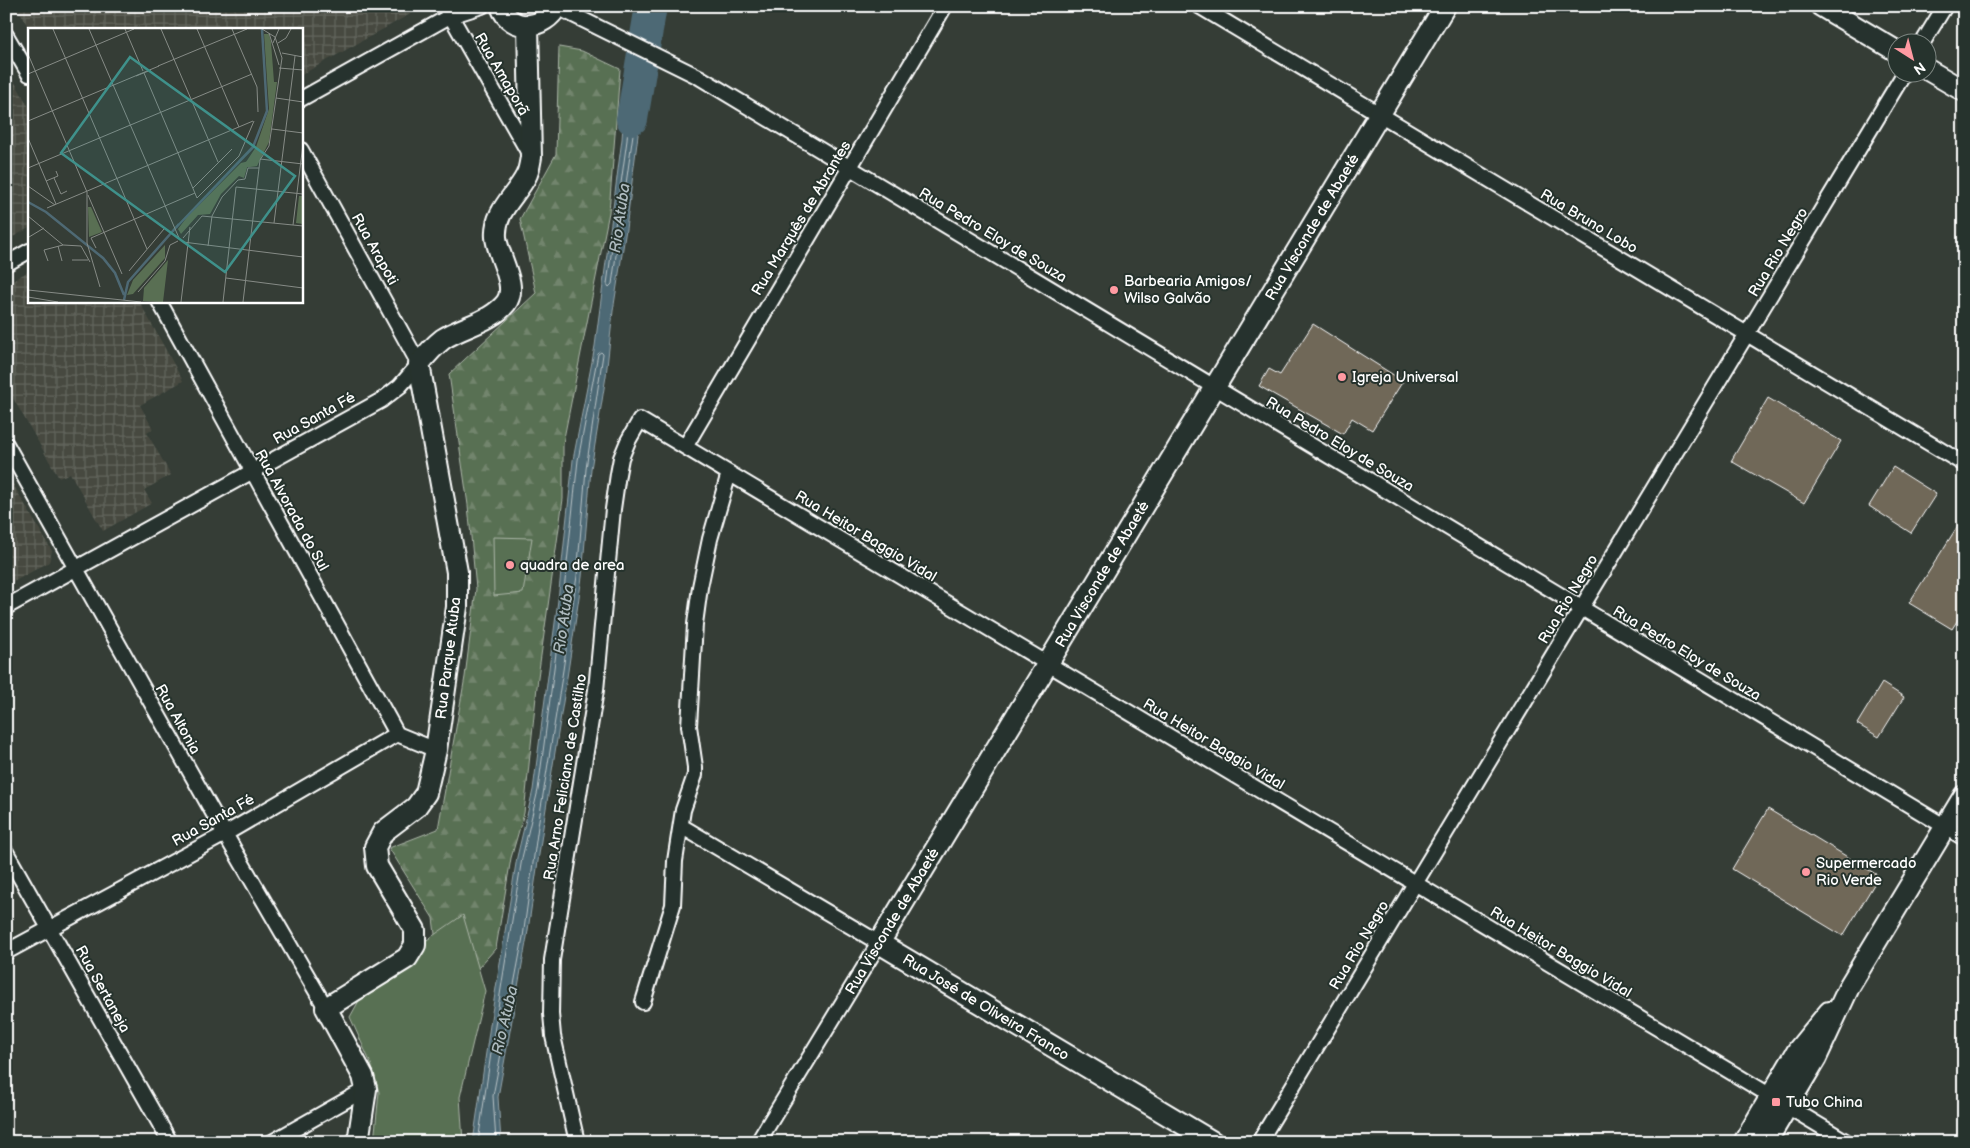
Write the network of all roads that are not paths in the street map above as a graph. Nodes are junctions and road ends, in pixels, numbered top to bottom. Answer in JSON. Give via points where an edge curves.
{"nodes":[{"id":1,"x":482,"y":6,"type":"edge"},
{"id":2,"x":501,"y":6,"type":"edge"},
{"id":3,"x":945,"y":6,"type":"edge"},
{"id":4,"x":1198,"y":6,"type":"edge"},
{"id":5,"x":1445,"y":6,"type":"edge"},
{"id":6,"x":1822,"y":6,"type":"edge"},
{"id":7,"x":1945,"y":6,"type":"edge"},
{"id":8,"x":557,"y":7,"type":"edge"},
{"id":9,"x":447,"y":11,"type":"edge"},
{"id":10,"x":528,"y":26,"type":"junction"},
{"id":11,"x":1929,"y":32,"type":"edge"},
{"id":12,"x":6,"y":36,"type":"edge"},
{"id":13,"x":1888,"y":46,"type":"edge"},
{"id":14,"x":28,"y":72,"type":"edge"},
{"id":15,"x":1938,"y":76,"type":"edge"},
{"id":16,"x":1899,"y":82,"type":"edge"},
{"id":17,"x":1964,"y":92,"type":"edge"},
{"id":18,"x":302,"y":98,"type":"edge"},
{"id":19,"x":1380,"y":114,"type":"junction"},
{"id":20,"x":302,"y":152,"type":"edge"},
{"id":21,"x":531,"y":158,"type":"junction"},
{"id":22,"x":849,"y":168,"type":"junction"},
{"id":23,"x":28,"y":252,"type":"edge"},
{"id":24,"x":6,"y":264,"type":"edge"},
{"id":25,"x":160,"y":302,"type":"edge"},
{"id":26,"x":1747,"y":334,"type":"junction"},
{"id":27,"x":419,"y":364,"type":"junction"},
{"id":28,"x":1215,"y":388,"type":"junction"},
{"id":29,"x":640,"y":420,"type":"joint"},
{"id":30,"x":6,"y":444,"type":"edge"},
{"id":31,"x":685,"y":447,"type":"junction"},
{"id":32,"x":1964,"y":464,"type":"edge"},
{"id":33,"x":252,"y":471,"type":"junction"},
{"id":34,"x":730,"y":473,"type":"junction"},
{"id":35,"x":75,"y":568,"type":"junction"},
{"id":36,"x":6,"y":606,"type":"edge"},
{"id":37,"x":1581,"y":608,"type":"junction"},
{"id":38,"x":1048,"y":664,"type":"junction"},
{"id":39,"x":396,"y":734,"type":"junction"},
{"id":40,"x":436,"y":750,"type":"junction"},
{"id":41,"x":1964,"y":796,"type":"edge"},
{"id":42,"x":681,"y":826,"type":"junction"},
{"id":43,"x":1945,"y":827,"type":"junction"},
{"id":44,"x":225,"y":834,"type":"junction"},
{"id":45,"x":1964,"y":838,"type":"edge"},
{"id":46,"x":6,"y":852,"type":"edge"},
{"id":47,"x":1415,"y":883,"type":"junction"},
{"id":48,"x":49,"y":927,"type":"junction"},
{"id":49,"x":879,"y":943,"type":"junction"},
{"id":50,"x":6,"y":952,"type":"edge"},
{"id":51,"x":643,"y":1002,"type":"dead end"},
{"id":52,"x":326,"y":1008,"type":"junction"},
{"id":53,"x":366,"y":1089,"type":"junction"},
{"id":54,"x":1779,"y":1101,"type":"junction"},
{"id":55,"x":170,"y":1142,"type":"edge"},
{"id":56,"x":272,"y":1142,"type":"edge"},
{"id":57,"x":358,"y":1142,"type":"edge"},
{"id":58,"x":577,"y":1142,"type":"edge"},
{"id":59,"x":758,"y":1142,"type":"edge"},
{"id":60,"x":1213,"y":1142,"type":"edge"},
{"id":61,"x":1259,"y":1142,"type":"edge"},
{"id":62,"x":1744,"y":1142,"type":"edge"},
{"id":63,"x":1766,"y":1142,"type":"edge"},
{"id":64,"x":1847,"y":1142,"type":"edge"}],
"edges":[{"from":1,"to":9,"type":"street"},
{"from":2,"to":10,"type":"street","via":[[509,18]]},
{"from":3,"to":22,"type":"street","name":"Rua Marquês de Abrantes"},
{"from":4,"to":19,"type":"street","name":"Rua Bruno Lobo"},
{"from":5,"to":19,"type":"street","name":"Rua Visconde de Abaeté"},
{"from":6,"to":13,"type":"street"},
{"from":7,"to":11,"type":"street"},
{"from":8,"to":10,"type":"street","via":[[545,21]]},
{"from":8,"to":22,"type":"street","name":"Rua Pedro Eloy de Souza","via":[[699,77]]},
{"from":9,"to":18,"type":"street"},
{"from":9,"to":21,"type":"street","name":"Rua Amaporã"},
{"from":10,"to":21,"type":"street"},
{"from":12,"to":14,"type":"street"},
{"from":15,"to":17,"type":"street"},
{"from":16,"to":26,"type":"street","name":"Rua Rio Negro"},
{"from":19,"to":26,"type":"street","name":"Rua Bruno Lobo"},
{"from":19,"to":28,"type":"street","name":"Rua Visconde de Abaeté"},
{"from":20,"to":27,"type":"street","name":"Rua Arapoti"},
{"from":21,"to":27,"type":"street","via":[[527,175],[498,219],[496,237],[510,287],[508,301],[498,311],[444,339]]},
{"from":22,"to":28,"type":"street","name":"Rua Pedro Eloy de Souza"},
{"from":22,"to":31,"type":"street","name":"Rua Marquês de Abrantes"},
{"from":23,"to":24,"type":"street"},
{"from":25,"to":33,"type":"street","name":"Rua Alvorada do Sul"},
{"from":26,"to":32,"type":"street","name":"Rua Bruno Lobo"},
{"from":26,"to":37,"type":"street","name":"Rua Rio Negro"},
{"from":27,"to":33,"type":"street","name":"Rua Santa Fé","via":[[400,386],[382,400]]},
{"from":27,"to":40,"type":"street","name":"Rua Parque Atuba","via":[[458,572],[457,607]]},
{"from":28,"to":37,"type":"street","name":"Rua Pedro Eloy de Souza"},
{"from":28,"to":38,"type":"street","name":"Rua Visconde de Abaeté"},
{"from":29,"to":31,"type":"street","name":"Rua Heitor Baggio Vidal"},
{"from":29,"to":58,"type":"street","name":"Rua Arno Feliciano de Castilho","via":[[621,458],[618,474],[592,723],[552,960],[553,1036]]},
{"from":30,"to":35,"type":"street","name":"Rua Altonia"},
{"from":31,"to":34,"type":"street","name":"Rua Heitor Baggio Vidal"},
{"from":33,"to":35,"type":"street","name":"Rua Santa Fé"},
{"from":33,"to":39,"type":"street","name":"Rua Alvorada do Sul"},
{"from":34,"to":38,"type":"street","name":"Rua Heitor Baggio Vidal"},
{"from":34,"to":42,"type":"street","via":[[710,539],[700,587],[689,726],[696,768]]},
{"from":35,"to":36,"type":"street","name":"Rua Santa Fé"},
{"from":35,"to":44,"type":"street","name":"Rua Altonia"},
{"from":37,"to":43,"type":"street","name":"Rua Pedro Eloy de Souza"},
{"from":37,"to":47,"type":"street","name":"Rua Rio Negro"},
{"from":38,"to":47,"type":"street","name":"Rua Heitor Baggio Vidal"},
{"from":38,"to":49,"type":"street","name":"Rua Visconde de Abaeté"},
{"from":39,"to":40,"type":"street"},
{"from":39,"to":44,"type":"street","name":"Rua Santa Fé"},
{"from":40,"to":52,"type":"street","name":"Rua Parque Atuba","via":[[426,793],[416,807],[383,832],[375,847],[377,866],[415,930],[415,945],[408,958]]},
{"from":41,"to":43,"type":"street"},
{"from":42,"to":49,"type":"street","name":"Rua José de Oliveira Franco"},
{"from":42,"to":51,"type":"street","via":[[673,905]]},
{"from":43,"to":45,"type":"street","name":"Rua Pedro Eloy de Souza"},
{"from":43,"to":54,"type":"street","via":[[1850,984],[1816,1058]]},
{"from":44,"to":48,"type":"street","name":"Rua Santa Fé"},
{"from":44,"to":52,"type":"street","name":"Rua Altonia"},
{"from":46,"to":48,"type":"street","name":"Rua Sertaneja"},
{"from":47,"to":54,"type":"street","name":"Rua Heitor Baggio Vidal"},
{"from":47,"to":61,"type":"street","name":"Rua Rio Negro"},
{"from":48,"to":50,"type":"street","name":"Rua Santa Fé"},
{"from":48,"to":55,"type":"street","name":"Rua Sertaneja"},
{"from":49,"to":59,"type":"street","name":"Rua Visconde de Abaeté"},
{"from":49,"to":60,"type":"street","name":"Rua José de Oliveira Franco"},
{"from":52,"to":53,"type":"street","via":[[363,1076]]},
{"from":53,"to":56,"type":"street"},
{"from":53,"to":57,"type":"street"},
{"from":54,"to":62,"type":"street"},
{"from":54,"to":63,"type":"street"},
{"from":54,"to":64,"type":"street","name":"Rua Heitor Baggio Vidal"}]}
